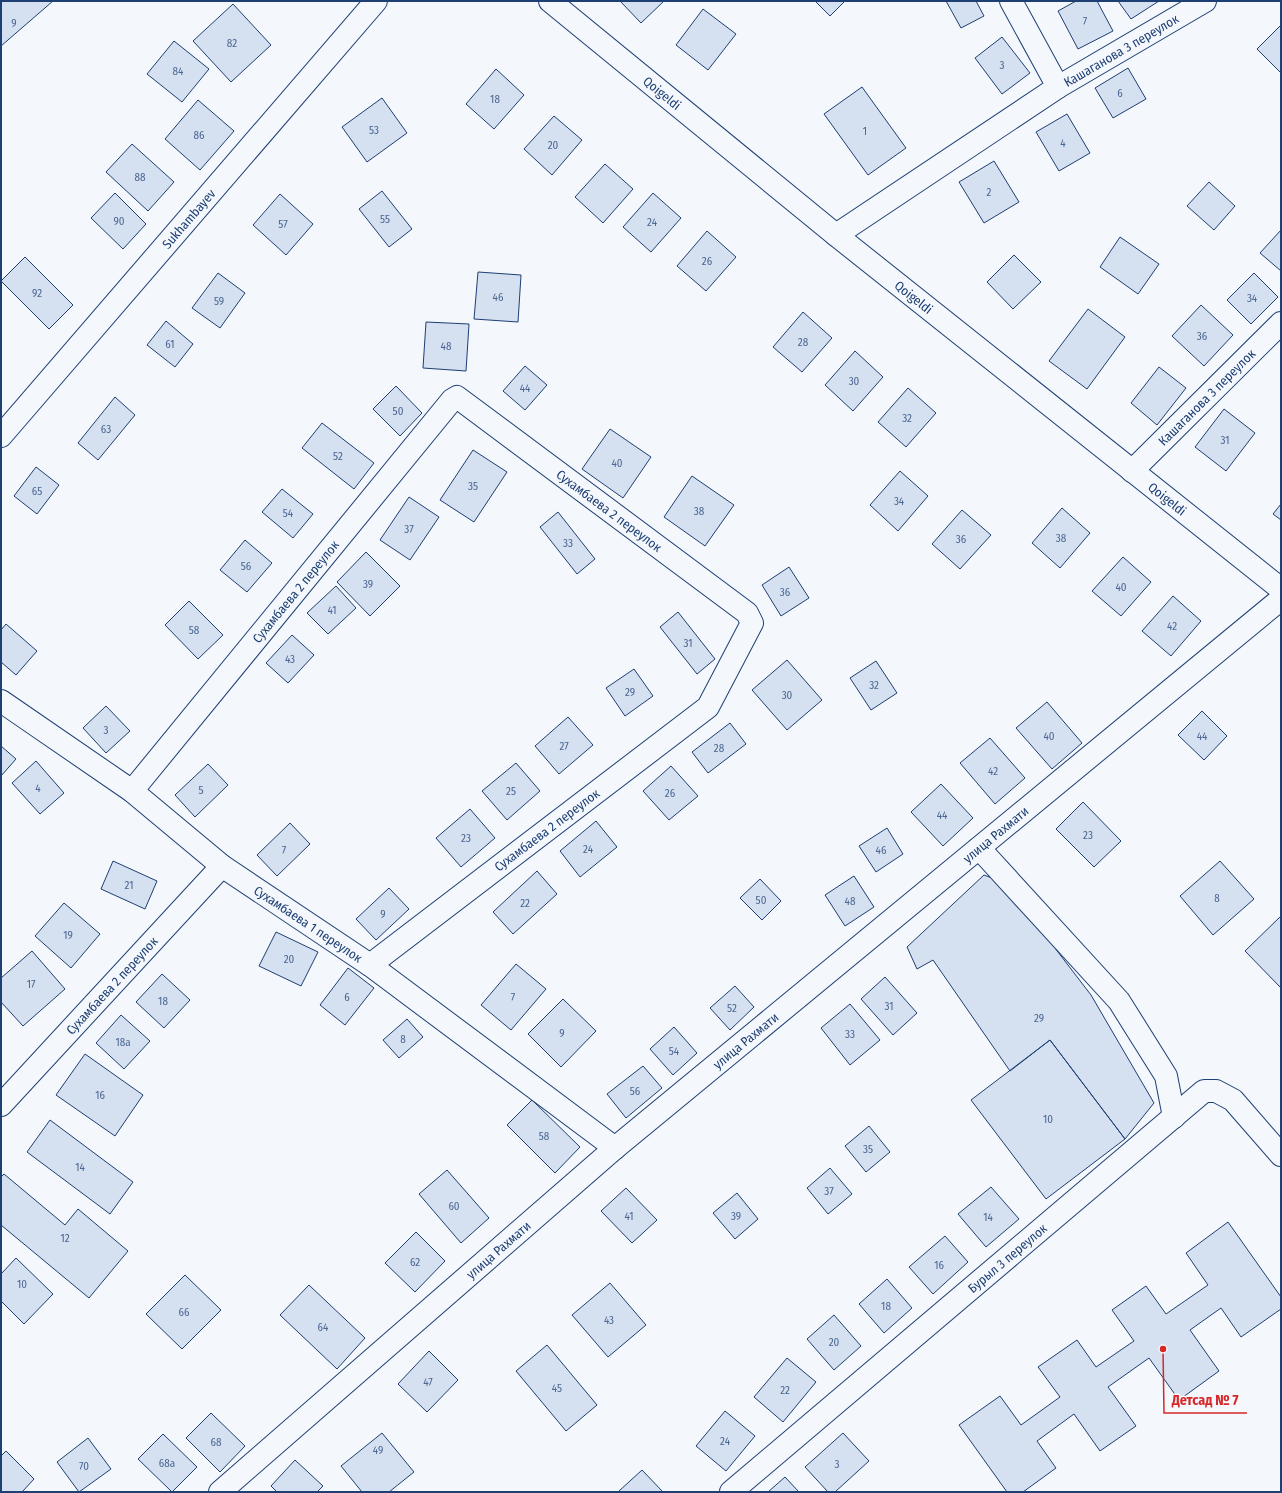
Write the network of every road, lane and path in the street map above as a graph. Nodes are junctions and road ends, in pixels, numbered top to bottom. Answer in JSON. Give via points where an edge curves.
{"nodes":[{"id":1,"x":376,"y":1,"type":"edge"},
{"id":2,"x":550,"y":1,"type":"edge"},
{"id":3,"x":1011,"y":1,"type":"edge"},
{"id":4,"x":1205,"y":1,"type":"edge"},
{"id":5,"x":1058,"y":87,"type":"junction"},
{"id":6,"x":836,"y":235,"type":"junction"},
{"id":7,"x":1281,"y":323,"type":"edge"},
{"id":8,"x":1,"y":436,"type":"edge"},
{"id":9,"x":1132,"y":471,"type":"junction"},
{"id":10,"x":1281,"y":589,"type":"edge"},
{"id":11,"x":1281,"y":600,"type":"edge"},
{"id":12,"x":1,"y":701,"type":"edge"},
{"id":13,"x":132,"y":791,"type":"junction"},
{"id":14,"x":979,"y":848,"type":"junction"},
{"id":15,"x":222,"y":866,"type":"junction"},
{"id":16,"x":370,"y":965,"type":"junction"},
{"id":17,"x":1,"y":1104,"type":"edge"},
{"id":18,"x":1174,"y":1117,"type":"junction"},
{"id":19,"x":615,"y":1148,"type":"junction"},
{"id":20,"x":1281,"y":1155,"type":"edge"},
{"id":21,"x":220,"y":1492,"type":"edge"},
{"id":22,"x":731,"y":1492,"type":"edge"}],
"edges":[{"from":1,"to":8,"type":"street","name":"Sukhambayev"},
{"from":2,"to":6,"type":"street","name":"Qoigeldi"},
{"from":3,"to":5,"type":"street"},
{"from":4,"to":5,"type":"street","name":"Кашаганова 3 переулок"},
{"from":5,"to":6,"type":"street","name":"Кашаганова 3 переулок"},
{"from":6,"to":9,"type":"street","name":"Qoigeldi"},
{"from":7,"to":9,"type":"street","name":"Кашаганова 3 переулок"},
{"from":9,"to":10,"type":"street","name":"Qoigeldi"},
{"from":11,"to":14,"type":"street","name":"улица Рахмати"},
{"from":12,"to":13,"type":"street","name":"Сухамбаева 1 переулок"},
{"from":13,"to":15,"type":"street","name":"Сухамбаева 1 переулок"},
{"from":13,"to":16,"type":"street","name":"Сухамбаева 2 переулок","via":[[457,397],[747,612],[752,623],[708,707]]},
{"from":14,"to":18,"type":"street","via":[[1119,1001],[1166,1076]]},
{"from":14,"to":19,"type":"street","name":"улица Рахмати"},
{"from":15,"to":16,"type":"street","name":"Сухамбаева 1 переулок"},
{"from":15,"to":17,"type":"street","name":"Сухамбаева 2 переулок"},
{"from":16,"to":19,"type":"street","name":"Сухамбаева 1 переулок"},
{"from":18,"to":20,"type":"street","name":"Бурыл 3 переулок","via":[[1204,1092],[1216,1091],[1233,1100]]},
{"from":18,"to":22,"type":"street","name":"Бурыл 3 переулок"},
{"from":19,"to":21,"type":"street","name":"улица Рахмати"}]}
